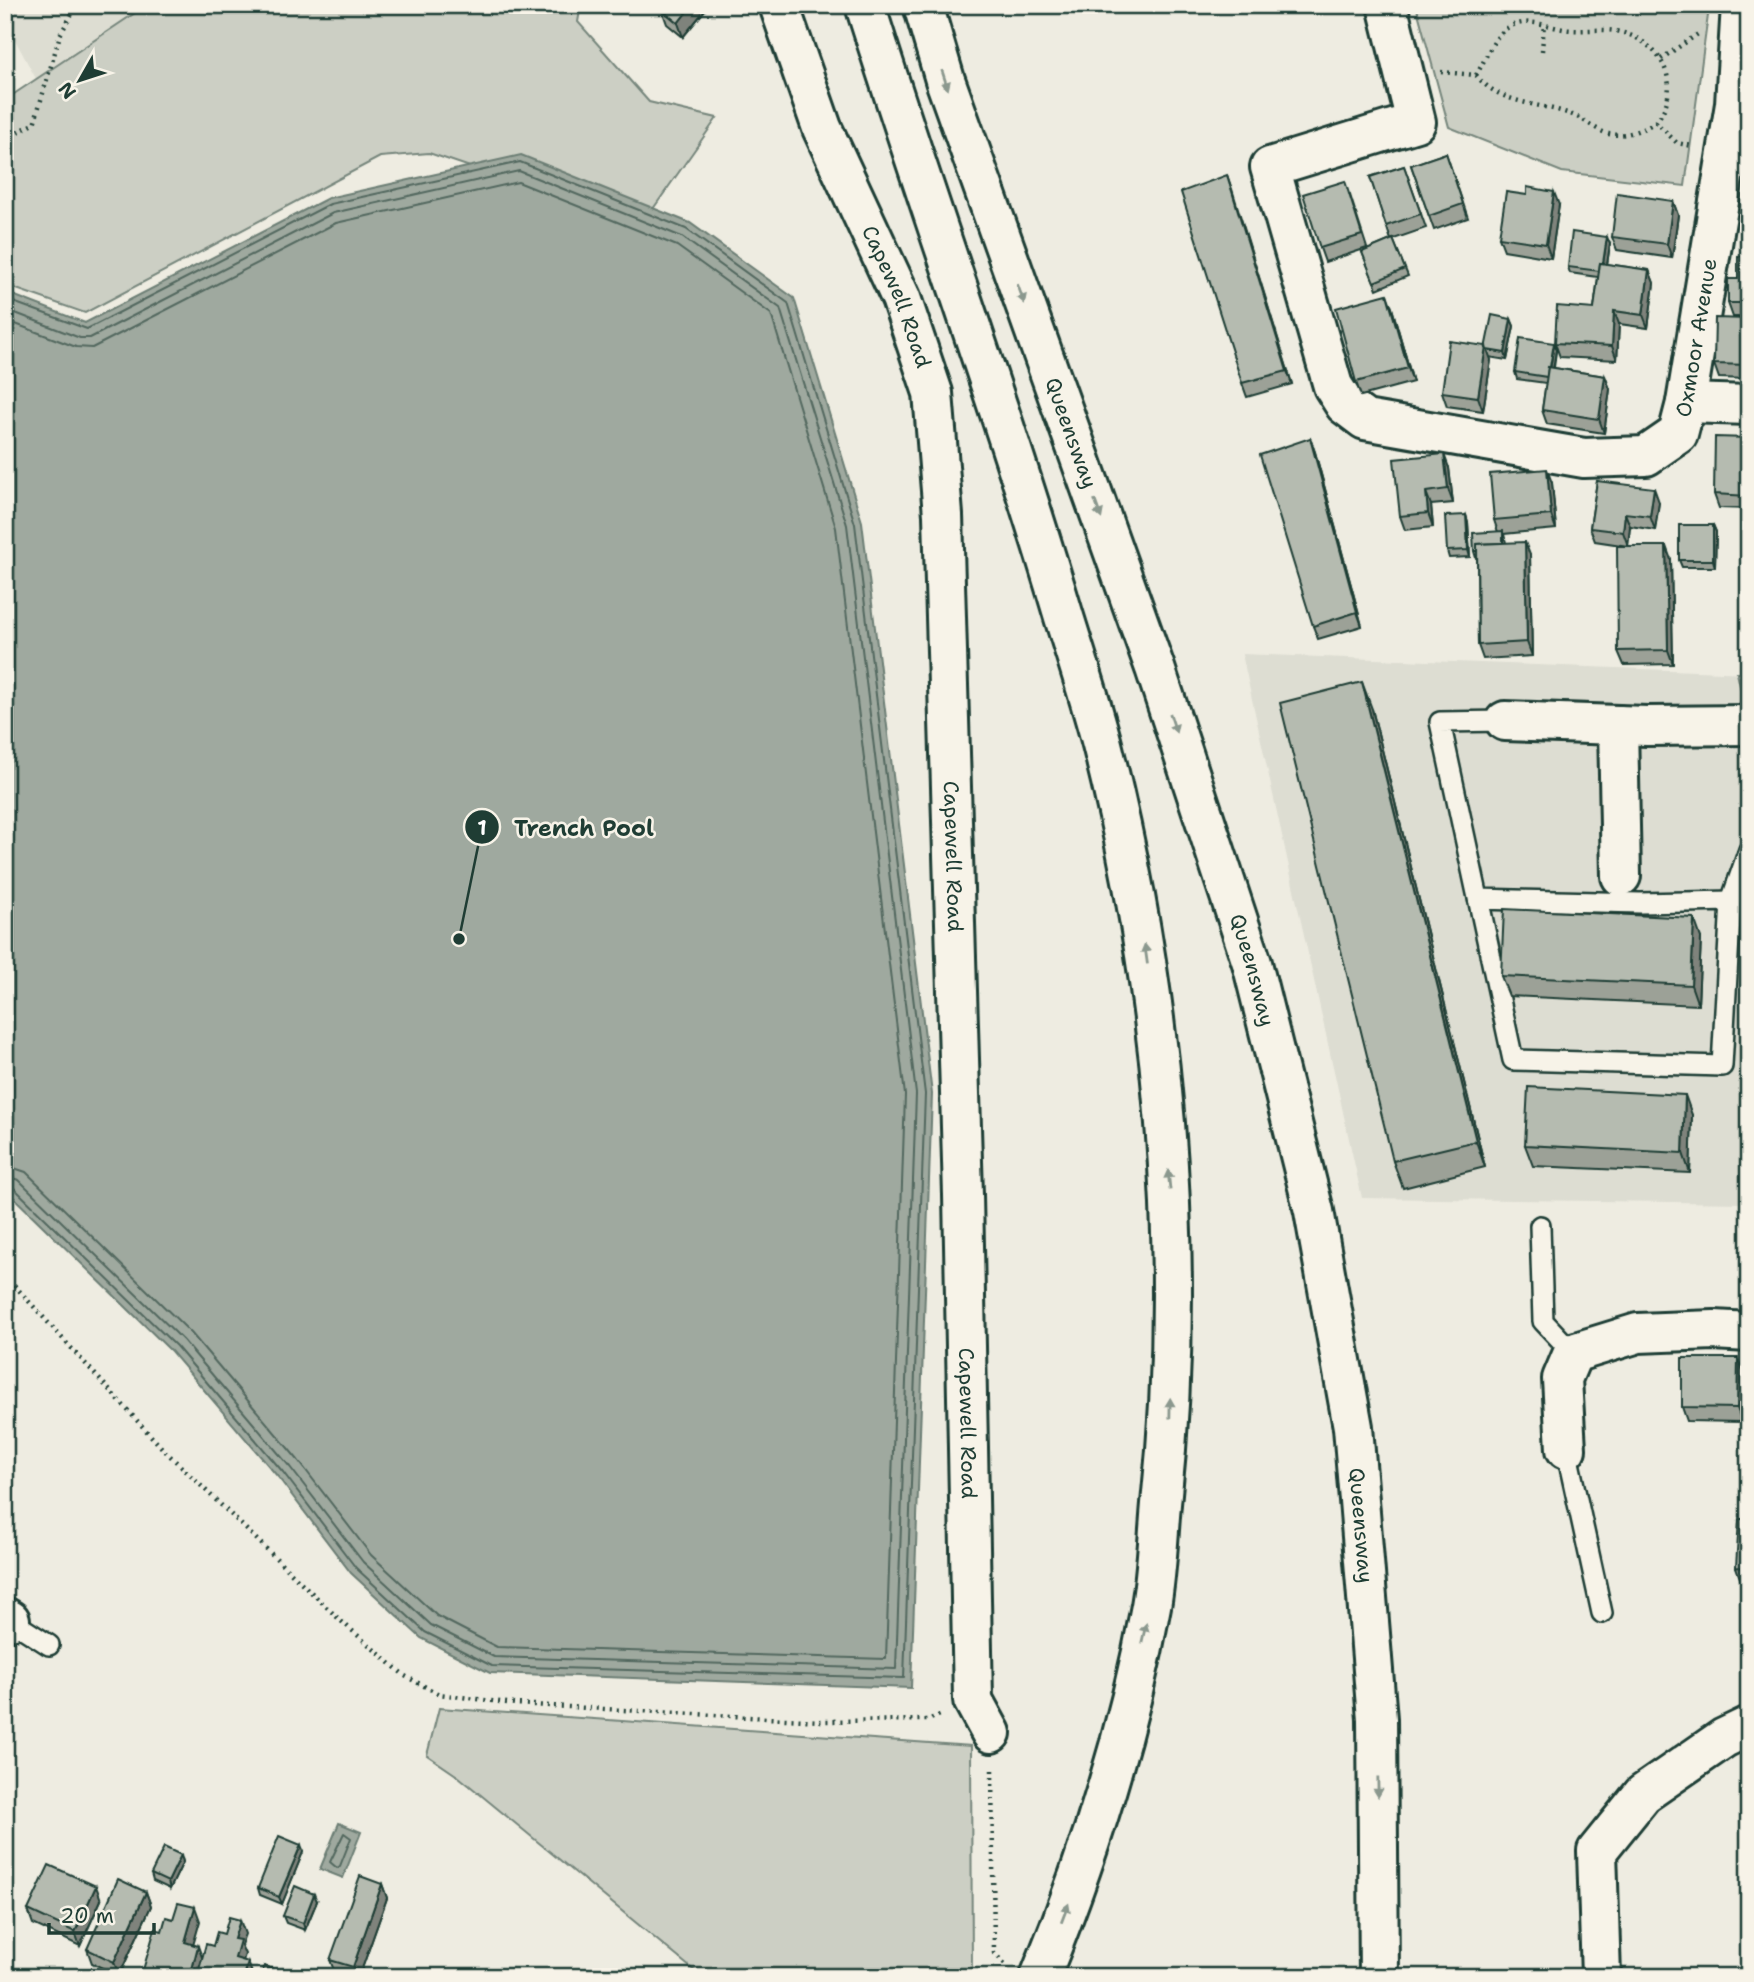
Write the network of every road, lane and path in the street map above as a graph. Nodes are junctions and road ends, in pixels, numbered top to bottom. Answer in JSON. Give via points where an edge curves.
{"nodes":[{"id":1,"x":77,"y":5,"type":"edge"},
{"id":2,"x":779,"y":5,"type":"edge"},
{"id":3,"x":865,"y":5,"type":"edge"},
{"id":4,"x":923,"y":5,"type":"edge"},
{"id":5,"x":1387,"y":5,"type":"edge"},
{"id":6,"x":1741,"y":5,"type":"edge"},
{"id":7,"x":1544,"y":23,"type":"junction"},
{"id":8,"x":1542,"y":51,"type":"dead end"},
{"id":9,"x":1402,"y":70,"type":"junction"},
{"id":10,"x":1476,"y":75,"type":"junction"},
{"id":11,"x":1742,"y":104,"type":"edge"},
{"id":12,"x":1656,"y":122,"type":"junction"},
{"id":13,"x":5,"y":138,"type":"edge"},
{"id":14,"x":1727,"y":154,"type":"junction"},
{"id":15,"x":1686,"y":403,"type":"junction"},
{"id":16,"x":1749,"y":405,"type":"edge"},
{"id":17,"x":1505,"y":721,"type":"joint"},
{"id":18,"x":1618,"y":725,"type":"junction"},
{"id":19,"x":1749,"y":725,"type":"edge"},
{"id":20,"x":1749,"y":850,"type":"edge"},
{"id":21,"x":1621,"y":876,"type":"dead end"},
{"id":22,"x":1478,"y":899,"type":"junction"},
{"id":23,"x":1731,"y":901,"type":"junction"},
{"id":24,"x":1540,"y":1226,"type":"dead end"},
{"id":25,"x":5,"y":1275,"type":"edge"},
{"id":26,"x":1749,"y":1332,"type":"edge"},
{"id":27,"x":1573,"y":1353,"type":"junction"},
{"id":28,"x":1566,"y":1449,"type":"joint"},
{"id":29,"x":1602,"y":1613,"type":"dead end"},
{"id":30,"x":8,"y":1618,"type":"edge"},
{"id":31,"x":49,"y":1644,"type":"dead end"},
{"id":32,"x":928,"y":1720,"type":"dead end"},
{"id":33,"x":1749,"y":1726,"type":"edge"},
{"id":34,"x":991,"y":1732,"type":"joint"},
{"id":35,"x":1023,"y":1971,"type":"edge"},
{"id":36,"x":1379,"y":1977,"type":"edge"},
{"id":37,"x":1601,"y":1977,"type":"edge"}],
"edges":[{"from":1,"to":13,"type":"path","via":[[60,35],[34,124]]},
{"from":2,"to":34,"type":"main road","name":"Capewell Road","via":[[822,128],[901,298],[933,393],[943,515],[973,1700]]},
{"from":35,"to":3,"type":"main road","one_way":true,"via":[[1067,1910],[1117,1758],[1151,1604],[1169,1428],[1172,1210],[1146,950],[1102,744],[1022,473],[918,176]]},
{"from":4,"to":36,"type":"main road","name":"Queensway","one_way":true,"via":[[950,93],[1155,668],[1252,963],[1314,1212],[1354,1441],[1377,1719]]},
{"from":5,"to":9,"type":"main road"},
{"from":6,"to":11,"type":"main road","name":"Oxmoor Avenue"},
{"from":7,"to":8,"type":"path"},
{"from":7,"to":10,"type":"path","via":[[1508,27],[1494,41]]},
{"from":7,"to":12,"type":"path","via":[[1570,30],[1622,32],[1655,52],[1668,70],[1671,88]]},
{"from":9,"to":10,"type":"path"},
{"from":9,"to":15,"type":"main road","name":"Oxmoor Avenue","via":[[1416,122],[1270,167],[1333,386],[1345,405],[1364,420],[1584,458],[1646,456],[1678,434]]},
{"from":10,"to":12,"type":"path","via":[[1485,86],[1514,100],[1575,116],[1608,134],[1641,130]]},
{"from":11,"to":14,"type":"main road","name":"Oxmoor Avenue"},
{"from":12,"to":14,"type":"path","via":[[1677,143]]},
{"from":14,"to":15,"type":"main road","name":"Oxmoor Avenue"},
{"from":15,"to":16,"type":"main road"},
{"from":17,"to":18,"type":"main road"},
{"from":17,"to":22,"type":"lane","via":[[1440,722]]},
{"from":18,"to":19,"type":"main road"},
{"from":18,"to":21,"type":"main road"},
{"from":20,"to":23,"type":"lane"},
{"from":22,"to":23,"type":"lane"},
{"from":22,"to":23,"type":"lane","via":[[1513,1060],[1721,1066]]},
{"from":24,"to":27,"type":"lane","via":[[1543,1321]]},
{"from":25,"to":32,"type":"path","via":[[162,1448],[341,1621],[405,1676],[439,1695],[515,1704],[821,1721]]},
{"from":26,"to":27,"type":"main road","via":[[1638,1333]]},
{"from":27,"to":28,"type":"main road","via":[[1562,1379]]},
{"from":28,"to":29,"type":"lane"},
{"from":30,"to":31,"type":"lane"},
{"from":33,"to":37,"type":"main road","via":[[1643,1794],[1597,1851]]},
{"from":34,"to":35,"type":"path","via":[[994,1953]]}]}
